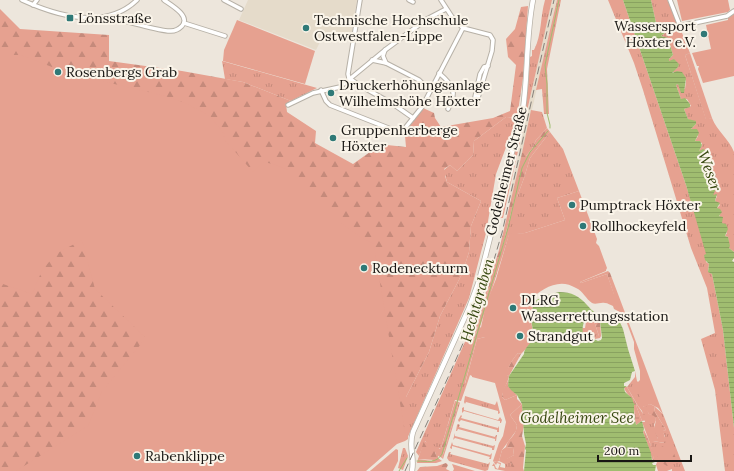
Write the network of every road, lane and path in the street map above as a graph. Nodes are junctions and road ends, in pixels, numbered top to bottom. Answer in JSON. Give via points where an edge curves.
{"nodes":[{"id":1,"x":22,"y":0,"type":"edge"},
{"id":2,"x":37,"y":0,"type":"edge"},
{"id":3,"x":137,"y":0,"type":"edge"},
{"id":4,"x":164,"y":0,"type":"edge"},
{"id":5,"x":224,"y":0,"type":"edge"},
{"id":6,"x":360,"y":0,"type":"edge"},
{"id":7,"x":441,"y":0,"type":"edge"},
{"id":8,"x":533,"y":0,"type":"edge"},
{"id":9,"x":670,"y":0,"type":"edge"},
{"id":10,"x":33,"y":5,"type":"junction"},
{"id":11,"x":446,"y":8,"type":"junction"},
{"id":12,"x":240,"y":10,"type":"dead end"},
{"id":13,"x":734,"y":11,"type":"edge"},
{"id":14,"x":116,"y":14,"type":"junction"},
{"id":15,"x":184,"y":23,"type":"junction"},
{"id":16,"x":463,"y":28,"type":"junction"},
{"id":17,"x":225,"y":36,"type":"dead end"},
{"id":18,"x":385,"y":50,"type":"junction"},
{"id":19,"x":371,"y":60,"type":"junction"},
{"id":20,"x":386,"y":63,"type":"junction"},
{"id":21,"x":488,"y":66,"type":"junction"},
{"id":22,"x":439,"y":73,"type":"junction"},
{"id":23,"x":349,"y":78,"type":"junction"},
{"id":24,"x":321,"y":90,"type":"junction"},
{"id":25,"x":430,"y":90,"type":"junction"},
{"id":26,"x":475,"y":97,"type":"dead end"},
{"id":27,"x":477,"y":101,"type":"dead end"},
{"id":28,"x":288,"y":105,"type":"dead end"},
{"id":29,"x":448,"y":109,"type":"dead end"},
{"id":30,"x":413,"y":118,"type":"junction"},
{"id":31,"x":412,"y":471,"type":"edge"}],
"edges":[{"from":1,"to":10,"type":"street"},
{"from":2,"to":10,"type":"street"},
{"from":3,"to":14,"type":"street"},
{"from":4,"to":15,"type":"street","via":[[182,14]]},
{"from":5,"to":12,"type":"street"},
{"from":6,"to":23,"type":"street"},
{"from":7,"to":11,"type":"street"},
{"from":8,"to":31,"type":"main road","name":"Godelheimer Straße","via":[[528,29],[526,87],[522,109],[481,274],[469,308],[411,438]]},
{"from":9,"to":13,"type":"street","via":[[680,26],[727,16]]},
{"from":10,"to":14,"type":"street","via":[[78,17],[96,18]]},
{"from":11,"to":16,"type":"street"},
{"from":11,"to":18,"type":"street","via":[[422,22]]},
{"from":14,"to":15,"type":"street","via":[[124,21],[167,31],[175,30]]},
{"from":15,"to":17,"type":"street"},
{"from":16,"to":21,"type":"street","via":[[492,37]]},
{"from":16,"to":22,"type":"street"},
{"from":18,"to":19,"type":"street"},
{"from":18,"to":20,"type":"street","via":[[383,56]]},
{"from":19,"to":20,"type":"street"},
{"from":19,"to":23,"type":"street"},
{"from":20,"to":25,"type":"street","via":[[420,80]]},
{"from":21,"to":26,"type":"street","via":[[484,67],[480,74]]},
{"from":21,"to":27,"type":"street"},
{"from":22,"to":25,"type":"street"},
{"from":22,"to":29,"type":"street","via":[[454,90]]},
{"from":23,"to":24,"type":"street","via":[[340,87]]},
{"from":23,"to":30,"type":"street"},
{"from":24,"to":28,"type":"street"},
{"from":24,"to":30,"type":"street","via":[[330,104],[401,133]]},
{"from":25,"to":30,"type":"street"}]}
